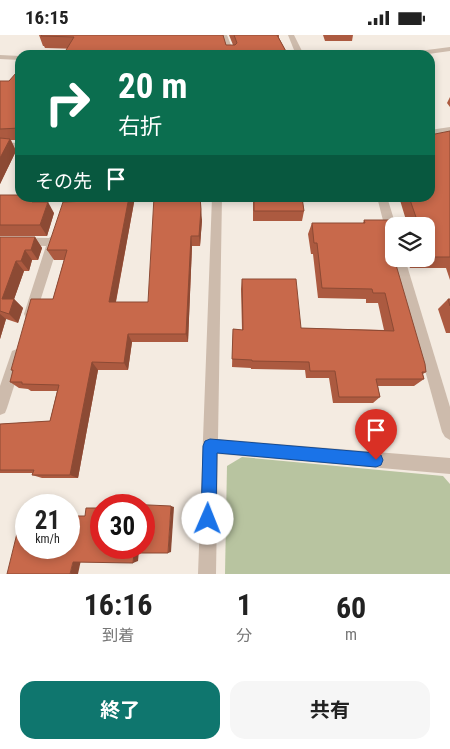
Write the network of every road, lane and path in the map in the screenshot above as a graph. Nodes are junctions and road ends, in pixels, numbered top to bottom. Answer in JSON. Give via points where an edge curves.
{"nodes":[{"id":1,"x":224,"y":35,"type":"edge"},
{"id":2,"x":291,"y":35,"type":"edge"},
{"id":3,"x":450,"y":49,"type":"edge"},
{"id":4,"x":229,"y":50,"type":"edge"},
{"id":5,"x":298,"y":50,"type":"edge"},
{"id":6,"x":435,"y":51,"type":"edge"},
{"id":7,"x":0,"y":57,"type":"edge"},
{"id":8,"x":15,"y":58,"type":"edge"},
{"id":9,"x":450,"y":130,"type":"edge"},
{"id":10,"x":435,"y":132,"type":"edge"},
{"id":11,"x":0,"y":145,"type":"edge"},
{"id":12,"x":15,"y":146,"type":"edge"},
{"id":13,"x":217,"y":202,"type":"edge"},
{"id":14,"x":383,"y":202,"type":"edge"},
{"id":15,"x":388,"y":217,"type":"edge"},
{"id":16,"x":58,"y":224,"type":"edge"},
{"id":17,"x":0,"y":241,"type":"edge"},
{"id":18,"x":52,"y":241,"type":"junction"},
{"id":19,"x":401,"y":267,"type":"edge"},
{"id":20,"x":26,"y":325,"type":"edge"},
{"id":21,"x":20,"y":343,"type":"edge"},
{"id":22,"x":0,"y":408,"type":"edge"},
{"id":23,"x":450,"y":432,"type":"edge"},
{"id":24,"x":210,"y":446,"type":"junction"},
{"id":25,"x":450,"y":466,"type":"edge"},
{"id":26,"x":207,"y":574,"type":"edge"}],
"edges":[{"from":1,"to":4,"type":"street"},
{"from":2,"to":5,"type":"street"},
{"from":3,"to":6,"type":"street"},
{"from":7,"to":8,"type":"street"},
{"from":9,"to":10,"type":"street"},
{"from":11,"to":12,"type":"street"},
{"from":13,"to":24,"type":"street"},
{"from":14,"to":15,"type":"street"},
{"from":16,"to":18,"type":"street"},
{"from":17,"to":18,"type":"street"},
{"from":18,"to":20,"type":"street"},
{"from":19,"to":23,"type":"street"},
{"from":21,"to":22,"type":"street"},
{"from":24,"to":25,"type":"street"},
{"from":24,"to":26,"type":"street"}]}
